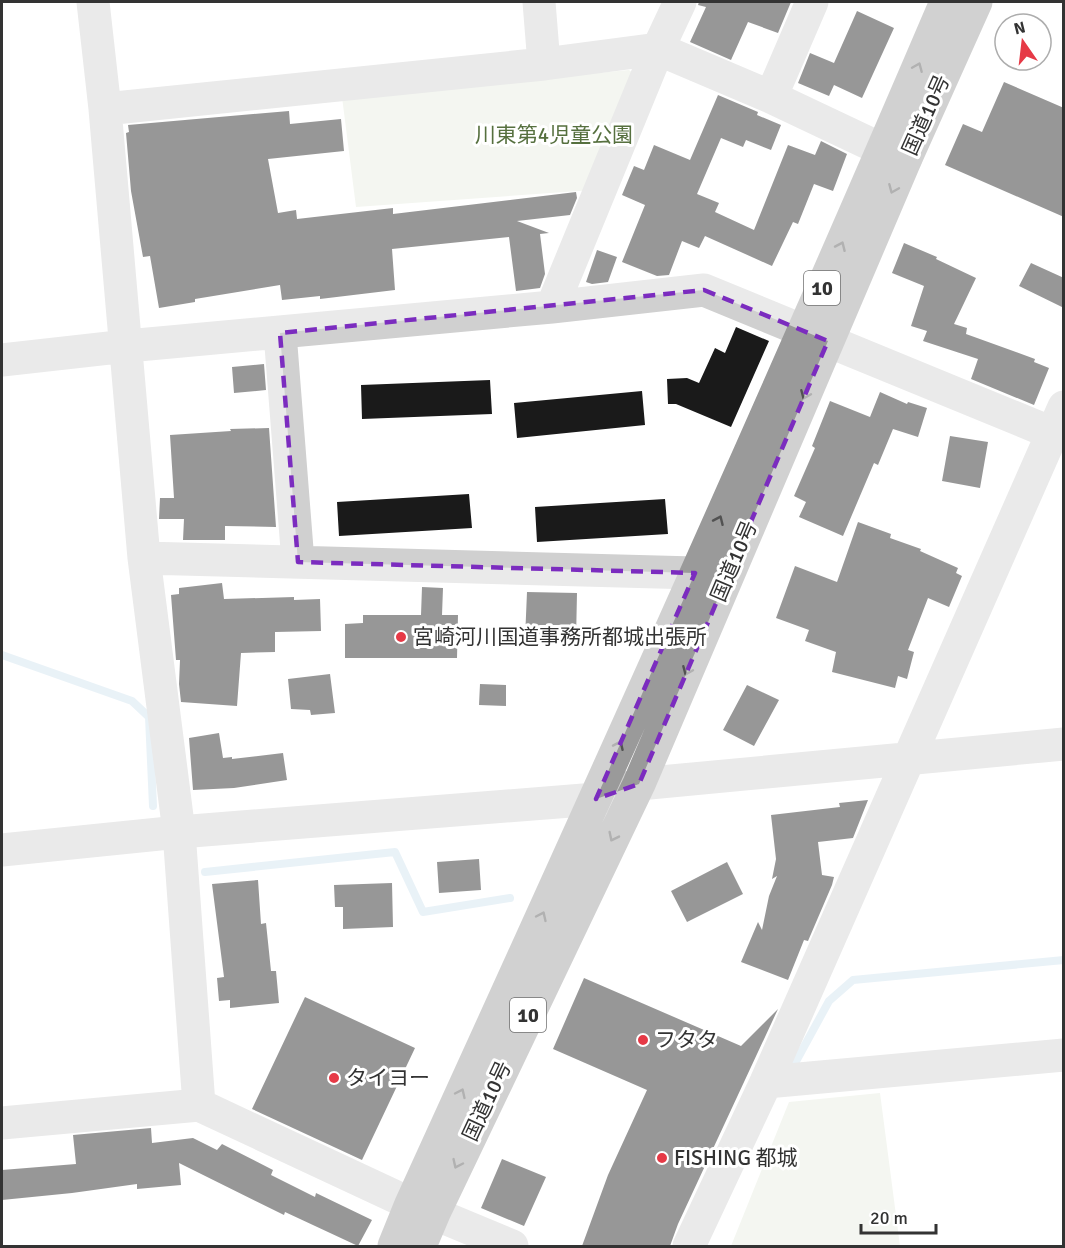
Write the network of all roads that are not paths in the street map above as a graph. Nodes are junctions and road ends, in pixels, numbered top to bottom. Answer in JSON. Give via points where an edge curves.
{"nodes":[{"id":1,"x":93,"y":2,"type":"edge"},
{"id":2,"x":538,"y":2,"type":"edge"},
{"id":3,"x":680,"y":2,"type":"edge"},
{"id":4,"x":812,"y":2,"type":"edge"},
{"id":5,"x":946,"y":2,"type":"edge"},
{"id":6,"x":976,"y":2,"type":"edge"},
{"id":7,"x":658,"y":49,"type":"junction"},
{"id":8,"x":544,"y":64,"type":"junction"},
{"id":9,"x":771,"y":97,"type":"junction"},
{"id":10,"x":105,"y":109,"type":"junction"},
{"id":11,"x":895,"y":154,"type":"junction"},
{"id":12,"x":552,"y":307,"type":"junction"},
{"id":13,"x":280,"y":333,"type":"junction"},
{"id":14,"x":816,"y":336,"type":"junction"},
{"id":15,"x":127,"y":346,"type":"junction"},
{"id":16,"x":2,"y":360,"type":"edge"},
{"id":17,"x":1060,"y":424,"type":"edge"},
{"id":18,"x":144,"y":558,"type":"junction"},
{"id":19,"x":298,"y":562,"type":"junction"},
{"id":20,"x":695,"y":573,"type":"junction"},
{"id":21,"x":1064,"y":744,"type":"edge"},
{"id":22,"x":908,"y":759,"type":"junction"},
{"id":23,"x":639,"y":784,"type":"junction"},
{"id":24,"x":596,"y":799,"type":"junction"},
{"id":25,"x":179,"y":832,"type":"junction"},
{"id":26,"x":2,"y":850,"type":"edge"},
{"id":27,"x":1064,"y":1055,"type":"edge"},
{"id":28,"x":766,"y":1082,"type":"junction"},
{"id":29,"x":199,"y":1105,"type":"junction"},
{"id":30,"x":2,"y":1123,"type":"edge"},
{"id":31,"x":422,"y":1209,"type":"junction"},
{"id":32,"x":394,"y":1246,"type":"edge"},
{"id":33,"x":420,"y":1246,"type":"edge"},
{"id":34,"x":512,"y":1246,"type":"edge"},
{"id":35,"x":690,"y":1246,"type":"edge"}],
"edges":[{"from":1,"to":10,"type":"street"},
{"from":2,"to":8,"type":"street"},
{"from":3,"to":7,"type":"street"},
{"from":4,"to":9,"type":"street"},
{"from":11,"to":5,"type":"highway","name":"国道10号","number":"10","one_way":true},
{"from":6,"to":11,"type":"highway","name":"国道10号","number":"10"},
{"from":7,"to":8,"type":"street"},
{"from":7,"to":9,"type":"street"},
{"from":7,"to":12,"type":"street"},
{"from":8,"to":10,"type":"street"},
{"from":9,"to":11,"type":"street"},
{"from":10,"to":15,"type":"street"},
{"from":11,"to":14,"type":"highway","name":"国道10号","number":"10"},
{"from":12,"to":13,"type":"street"},
{"from":12,"to":14,"type":"street","via":[[705,290]]},
{"from":13,"to":15,"type":"street"},
{"from":13,"to":19,"type":"street"},
{"from":14,"to":17,"type":"street"},
{"from":20,"to":14,"type":"highway","name":"国道10号","number":"10","one_way":true},
{"from":14,"to":23,"type":"highway","name":"国道10号","number":"10","one_way":true},
{"from":15,"to":16,"type":"street"},
{"from":15,"to":18,"type":"street"},
{"from":17,"to":22,"type":"street"},
{"from":18,"to":19,"type":"street"},
{"from":18,"to":25,"type":"street"},
{"from":19,"to":20,"type":"street"},
{"from":24,"to":20,"type":"highway","name":"国道10号","number":"10","one_way":true},
{"from":21,"to":22,"type":"street"},
{"from":22,"to":23,"type":"street"},
{"from":22,"to":28,"type":"street"},
{"from":23,"to":24,"type":"street"},
{"from":23,"to":31,"type":"highway","name":"国道10号","number":"10","one_way":true},
{"from":24,"to":25,"type":"street"},
{"from":31,"to":24,"type":"highway","name":"国道10号","number":"10","one_way":true},
{"from":25,"to":26,"type":"street"},
{"from":25,"to":29,"type":"street"},
{"from":27,"to":28,"type":"street"},
{"from":28,"to":35,"type":"street"},
{"from":29,"to":30,"type":"street"},
{"from":29,"to":31,"type":"street"},
{"from":31,"to":32,"type":"highway","name":"国道10号","number":"10"},
{"from":31,"to":33,"type":"highway","name":"国道10号","number":"10"},
{"from":31,"to":34,"type":"street"}]}
